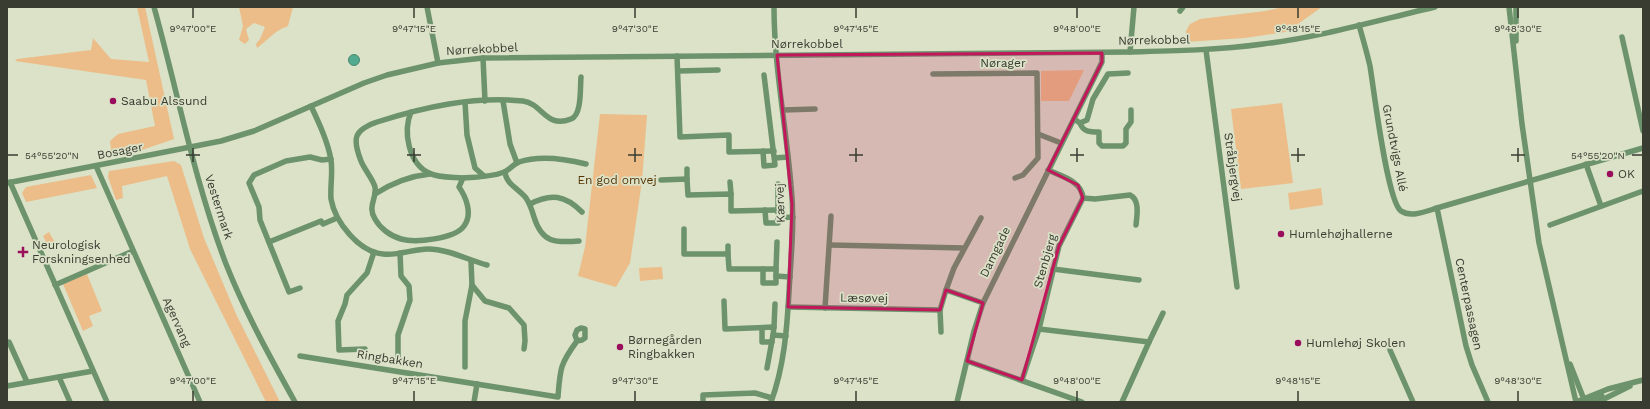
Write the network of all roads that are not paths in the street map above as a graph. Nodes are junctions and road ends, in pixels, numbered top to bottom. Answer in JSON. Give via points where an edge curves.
{"nodes":[{"id":1,"x":154,"y":7,"type":"edge"},
{"id":2,"x":427,"y":7,"type":"edge"},
{"id":3,"x":774,"y":7,"type":"edge"},
{"id":4,"x":1134,"y":7,"type":"edge"},
{"id":5,"x":1435,"y":7,"type":"edge"},
{"id":6,"x":1509,"y":7,"type":"edge"},
{"id":7,"x":1516,"y":7,"type":"edge"},
{"id":8,"x":1359,"y":25,"type":"junction"},
{"id":9,"x":1622,"y":37,"type":"dead end"},
{"id":10,"x":1515,"y":49,"type":"junction"},
{"id":11,"x":1206,"y":50,"type":"junction"},
{"id":12,"x":1130,"y":52,"type":"junction"},
{"id":13,"x":1102,"y":53,"type":"junction"},
{"id":14,"x":777,"y":55,"type":"junction"},
{"id":15,"x":677,"y":56,"type":"junction"},
{"id":16,"x":483,"y":58,"type":"junction"},
{"id":17,"x":438,"y":63,"type":"junction"},
{"id":18,"x":718,"y":70,"type":"dead end"},
{"id":19,"x":678,"y":71,"type":"junction"},
{"id":20,"x":1128,"y":73,"type":"dead end"},
{"id":21,"x":933,"y":74,"type":"dead end"},
{"id":22,"x":764,"y":75,"type":"dead end"},
{"id":23,"x":581,"y":77,"type":"dead end"},
{"id":24,"x":485,"y":101,"type":"junction"},
{"id":25,"x":503,"y":101,"type":"junction"},
{"id":26,"x":465,"y":102,"type":"junction"},
{"id":27,"x":311,"y":106,"type":"junction"},
{"id":28,"x":815,"y":109,"type":"dead end"},
{"id":29,"x":783,"y":110,"type":"junction"},
{"id":30,"x":1131,"y":110,"type":"dead end"},
{"id":31,"x":411,"y":112,"type":"junction"},
{"id":32,"x":401,"y":114,"type":"junction"},
{"id":33,"x":1074,"y":119,"type":"junction"},
{"id":34,"x":407,"y":120,"type":"junction"},
{"id":35,"x":1080,"y":123,"type":"junction"},
{"id":36,"x":1643,"y":131,"type":"edge"},
{"id":37,"x":1038,"y":134,"type":"junction"},
{"id":38,"x":1061,"y":143,"type":"junction"},
{"id":39,"x":189,"y":148,"type":"junction"},
{"id":40,"x":1643,"y":148,"type":"edge"},
{"id":41,"x":764,"y":151,"type":"junction"},
{"id":42,"x":774,"y":151,"type":"junction"},
{"id":43,"x":788,"y":157,"type":"junction"},
{"id":44,"x":774,"y":158,"type":"junction"},
{"id":45,"x":331,"y":159,"type":"junction"},
{"id":46,"x":517,"y":163,"type":"junction"},
{"id":47,"x":586,"y":164,"type":"dead end"},
{"id":48,"x":1586,"y":164,"type":"junction"},
{"id":49,"x":96,"y":166,"type":"junction"},
{"id":50,"x":421,"y":168,"type":"junction"},
{"id":51,"x":475,"y":168,"type":"junction"},
{"id":52,"x":687,"y":169,"type":"dead end"},
{"id":53,"x":1048,"y":170,"type":"junction"},
{"id":54,"x":505,"y":172,"type":"junction"},
{"id":55,"x":430,"y":174,"type":"junction"},
{"id":56,"x":419,"y":175,"type":"junction"},
{"id":57,"x":484,"y":176,"type":"junction"},
{"id":58,"x":448,"y":177,"type":"junction"},
{"id":59,"x":463,"y":178,"type":"junction"},
{"id":60,"x":470,"y":178,"type":"junction"},
{"id":61,"x":1015,"y":178,"type":"dead end"},
{"id":62,"x":688,"y":179,"type":"junction"},
{"id":63,"x":661,"y":180,"type":"dead end"},
{"id":64,"x":1530,"y":181,"type":"junction"},
{"id":65,"x":8,"y":182,"type":"edge"},
{"id":66,"x":374,"y":182,"type":"junction"},
{"id":67,"x":730,"y":182,"type":"dead end"},
{"id":68,"x":778,"y":184,"type":"dead end"},
{"id":69,"x":388,"y":186,"type":"junction"},
{"id":70,"x":458,"y":187,"type":"junction"},
{"id":71,"x":1643,"y":191,"type":"edge"},
{"id":72,"x":376,"y":194,"type":"junction"},
{"id":73,"x":731,"y":194,"type":"junction"},
{"id":74,"x":1083,"y":198,"type":"junction"},
{"id":75,"x":530,"y":204,"type":"junction"},
{"id":76,"x":1602,"y":206,"type":"junction"},
{"id":77,"x":1436,"y":208,"type":"junction"},
{"id":78,"x":766,"y":210,"type":"junction"},
{"id":79,"x":778,"y":210,"type":"junction"},
{"id":80,"x":582,"y":212,"type":"dead end"},
{"id":81,"x":832,"y":216,"type":"dead end"},
{"id":82,"x":793,"y":217,"type":"junction"},
{"id":83,"x":338,"y":218,"type":"junction"},
{"id":84,"x":778,"y":218,"type":"junction"},
{"id":85,"x":981,"y":218,"type":"dead end"},
{"id":86,"x":1136,"y":225,"type":"dead end"},
{"id":87,"x":1550,"y":225,"type":"dead end"},
{"id":88,"x":684,"y":229,"type":"dead end"},
{"id":89,"x":579,"y":241,"type":"dead end"},
{"id":90,"x":269,"y":242,"type":"junction"},
{"id":91,"x":777,"y":242,"type":"dead end"},
{"id":92,"x":830,"y":245,"type":"junction"},
{"id":93,"x":728,"y":246,"type":"dead end"},
{"id":94,"x":964,"y":248,"type":"junction"},
{"id":95,"x":133,"y":251,"type":"junction"},
{"id":96,"x":374,"y":252,"type":"junction"},
{"id":97,"x":400,"y":253,"type":"junction"},
{"id":98,"x":728,"y":254,"type":"junction"},
{"id":99,"x":471,"y":261,"type":"junction"},
{"id":100,"x":487,"y":265,"type":"dead end"},
{"id":101,"x":763,"y":269,"type":"junction"},
{"id":102,"x":776,"y":269,"type":"junction"},
{"id":103,"x":1053,"y":269,"type":"junction"},
{"id":104,"x":776,"y":276,"type":"junction"},
{"id":105,"x":790,"y":277,"type":"junction"},
{"id":106,"x":1139,"y":280,"type":"dead end"},
{"id":107,"x":55,"y":285,"type":"junction"},
{"id":108,"x":472,"y":285,"type":"junction"},
{"id":109,"x":1238,"y":287,"type":"dead end"},
{"id":110,"x":300,"y":288,"type":"dead end"},
{"id":111,"x":946,"y":290,"type":"junction"},
{"id":112,"x":724,"y":301,"type":"dead end"},
{"id":113,"x":983,"y":303,"type":"junction"},
{"id":114,"x":775,"y":304,"type":"dead end"},
{"id":115,"x":788,"y":307,"type":"junction"},
{"id":116,"x":825,"y":308,"type":"junction"},
{"id":117,"x":940,"y":310,"type":"junction"},
{"id":118,"x":1163,"y":313,"type":"dead end"},
{"id":119,"x":774,"y":327,"type":"junction"},
{"id":120,"x":762,"y":328,"type":"junction"},
{"id":121,"x":1039,"y":329,"type":"junction"},
{"id":122,"x":941,"y":332,"type":"dead end"},
{"id":123,"x":773,"y":335,"type":"junction"},
{"id":124,"x":786,"y":336,"type":"junction"},
{"id":125,"x":577,"y":340,"type":"dead end"},
{"id":126,"x":9,"y":342,"type":"dead end"},
{"id":127,"x":772,"y":342,"type":"junction"},
{"id":128,"x":1149,"y":342,"type":"junction"},
{"id":129,"x":365,"y":349,"type":"dead end"},
{"id":130,"x":524,"y":349,"type":"dead end"},
{"id":131,"x":1390,"y":350,"type":"dead end"},
{"id":132,"x":1564,"y":353,"type":"junction"},
{"id":133,"x":300,"y":356,"type":"dead end"},
{"id":134,"x":398,"y":360,"type":"dead end"},
{"id":135,"x":967,"y":361,"type":"junction"},
{"id":136,"x":465,"y":367,"type":"dead end"},
{"id":137,"x":767,"y":368,"type":"dead end"},
{"id":138,"x":93,"y":371,"type":"junction"},
{"id":139,"x":59,"y":377,"type":"junction"},
{"id":140,"x":1022,"y":380,"type":"junction"},
{"id":141,"x":1643,"y":380,"type":"edge"},
{"id":142,"x":27,"y":382,"type":"junction"},
{"id":143,"x":477,"y":384,"type":"junction"},
{"id":144,"x":7,"y":386,"type":"edge"},
{"id":145,"x":772,"y":400,"type":"edge"},
{"id":146,"x":1585,"y":401,"type":"edge"},
{"id":147,"x":70,"y":402,"type":"edge"},
{"id":148,"x":107,"y":402,"type":"edge"},
{"id":149,"x":200,"y":402,"type":"edge"},
{"id":150,"x":295,"y":402,"type":"edge"},
{"id":151,"x":474,"y":402,"type":"edge"},
{"id":152,"x":703,"y":402,"type":"edge"},
{"id":153,"x":957,"y":402,"type":"edge"},
{"id":154,"x":1082,"y":402,"type":"edge"},
{"id":155,"x":1122,"y":402,"type":"edge"},
{"id":156,"x":1413,"y":402,"type":"edge"},
{"id":157,"x":1488,"y":402,"type":"edge"},
{"id":158,"x":1576,"y":402,"type":"edge"},
{"id":159,"x":1598,"y":402,"type":"edge"}],
"edges":[{"from":1,"to":39,"type":"street","name":"Vestermark"},
{"from":2,"to":17,"type":"street"},
{"from":3,"to":14,"type":"street","name":"Kærvej"},
{"from":4,"to":12,"type":"street"},
{"from":5,"to":8,"type":"street","name":"Nørrekobbel"},
{"from":6,"to":10,"type":"street"},
{"from":7,"to":10,"type":"street"},
{"from":8,"to":11,"type":"street","name":"Nørrekobbel","via":[[1264,44]]},
{"from":8,"to":77,"type":"street","name":"Grundtvigs Allé","via":[[1370,66],[1384,156],[1394,200],[1406,214]]},
{"from":9,"to":36,"type":"street"},
{"from":10,"to":64,"type":"street"},
{"from":11,"to":12,"type":"street","name":"Nørrekobbel"},
{"from":11,"to":109,"type":"street","name":"Stråbjergvej"},
{"from":12,"to":13,"type":"street","name":"Nørrekobbel"},
{"from":13,"to":14,"type":"street","name":"Nørrekobbel"},
{"from":13,"to":33,"type":"street","name":"Damgade","via":[[1102,62]]},
{"from":14,"to":15,"type":"street","name":"Nørrekobbel"},
{"from":14,"to":29,"type":"street","name":"Kærvej"},
{"from":15,"to":16,"type":"street","name":"Nørrekobbel"},
{"from":15,"to":19,"type":"street"},
{"from":16,"to":17,"type":"street","name":"Nørrekobbel"},
{"from":16,"to":24,"type":"street"},
{"from":17,"to":27,"type":"street","name":"Nørrekobbel","via":[[408,69],[364,83]]},
{"from":18,"to":19,"type":"street"},
{"from":19,"to":41,"type":"street","via":[[680,137],[729,135],[730,152]]},
{"from":20,"to":35,"type":"street","via":[[1106,75],[1087,120]]},
{"from":21,"to":37,"type":"street","name":"Nørager","via":[[1037,73]]},
{"from":22,"to":42,"type":"street"},
{"from":23,"to":25,"type":"street","via":[[579,108],[572,119],[552,120],[530,103]]},
{"from":24,"to":25,"type":"street"},
{"from":24,"to":26,"type":"street"},
{"from":25,"to":46,"type":"street","via":[[510,144]]},
{"from":26,"to":31,"type":"street"},
{"from":26,"to":51,"type":"street","via":[[467,135]]},
{"from":27,"to":39,"type":"street","name":"Nørrekobbel","via":[[254,131]]},
{"from":27,"to":45,"type":"street"},
{"from":28,"to":29,"type":"street"},
{"from":29,"to":43,"type":"street","name":"Kærvej"},
{"from":30,"to":35,"type":"street","via":[[1131,122],[1126,129],[1126,143],[1123,146],[1102,146],[1099,143],[1099,132],[1088,132]]},
{"from":31,"to":32,"type":"street"},
{"from":31,"to":34,"type":"street"},
{"from":32,"to":34,"type":"street"},
{"from":32,"to":66,"type":"street","via":[[362,128],[356,136],[359,155]]},
{"from":33,"to":35,"type":"street"},
{"from":33,"to":38,"type":"street","name":"Damgade"},
{"from":34,"to":50,"type":"street","via":[[410,149]]},
{"from":37,"to":38,"type":"street"},
{"from":37,"to":61,"type":"street","name":"Nørager","via":[[1038,158],[1023,175]]},
{"from":38,"to":53,"type":"street","name":"Damgade"},
{"from":39,"to":49,"type":"street","name":"Bosager"},
{"from":39,"to":150,"type":"street","name":"Vestermark","via":[[226,263],[245,311]]},
{"from":40,"to":48,"type":"street","name":"Grundtvigs Allé"},
{"from":41,"to":42,"type":"street"},
{"from":41,"to":44,"type":"street","via":[[764,166],[775,165]]},
{"from":42,"to":44,"type":"street"},
{"from":43,"to":44,"type":"street"},
{"from":43,"to":82,"type":"street","name":"Kærvej"},
{"from":45,"to":83,"type":"street","via":[[332,200]]},
{"from":45,"to":90,"type":"street","via":[[310,157],[286,161],[254,174],[249,183]]},
{"from":46,"to":47,"type":"street","via":[[548,158]]},
{"from":46,"to":54,"type":"street"},
{"from":48,"to":64,"type":"street","name":"Grundtvigs Allé"},
{"from":48,"to":76,"type":"street"},
{"from":49,"to":65,"type":"street","name":"Bosager"},
{"from":49,"to":95,"type":"street","name":"Agervang"},
{"from":50,"to":55,"type":"street"},
{"from":50,"to":56,"type":"street"},
{"from":51,"to":57,"type":"street"},
{"from":51,"to":60,"type":"street"},
{"from":52,"to":62,"type":"street"},
{"from":53,"to":74,"type":"street","via":[[1078,185],[1083,192]]},
{"from":53,"to":113,"type":"street","name":"Damgade"},
{"from":54,"to":57,"type":"street"},
{"from":54,"to":75,"type":"street","via":[[508,181]]},
{"from":55,"to":56,"type":"street"},
{"from":55,"to":58,"type":"street"},
{"from":56,"to":69,"type":"street"},
{"from":57,"to":60,"type":"street"},
{"from":58,"to":59,"type":"street"},
{"from":58,"to":70,"type":"street"},
{"from":59,"to":60,"type":"street"},
{"from":59,"to":70,"type":"street"},
{"from":62,"to":63,"type":"street"},
{"from":62,"to":73,"type":"street","via":[[688,195]]},
{"from":64,"to":77,"type":"street","name":"Grundtvigs Allé"},
{"from":64,"to":132,"type":"street","via":[[1539,243]]},
{"from":65,"to":107,"type":"street"},
{"from":66,"to":69,"type":"street"},
{"from":66,"to":72,"type":"street"},
{"from":67,"to":73,"type":"street"},
{"from":68,"to":79,"type":"street"},
{"from":69,"to":72,"type":"street"},
{"from":70,"to":72,"type":"street","via":[[467,203],[467,219],[464,226],[453,234],[435,239],[400,239],[387,232],[372,213],[372,201]]},
{"from":71,"to":76,"type":"street"},
{"from":73,"to":78,"type":"street","via":[[731,211]]},
{"from":74,"to":86,"type":"street","via":[[1130,195],[1134,197],[1137,203]]},
{"from":74,"to":103,"type":"street","name":"Stenbjerg","via":[[1059,246]]},
{"from":75,"to":80,"type":"street","via":[[547,197],[560,198],[574,204]]},
{"from":75,"to":89,"type":"street","via":[[542,235],[555,242]]},
{"from":76,"to":87,"type":"street"},
{"from":77,"to":157,"type":"street","name":"Centerpassagen","via":[[1466,346]]},
{"from":78,"to":79,"type":"street"},
{"from":78,"to":84,"type":"street","via":[[766,223],[778,223]]},
{"from":79,"to":84,"type":"street"},
{"from":81,"to":92,"type":"street"},
{"from":82,"to":84,"type":"street"},
{"from":82,"to":105,"type":"street","name":"Kærvej"},
{"from":83,"to":90,"type":"street","via":[[323,224],[321,220]]},
{"from":83,"to":96,"type":"street","via":[[354,238]]},
{"from":85,"to":94,"type":"street"},
{"from":88,"to":98,"type":"street","via":[[684,254]]},
{"from":90,"to":110,"type":"street","via":[[289,292]]},
{"from":91,"to":102,"type":"street"},
{"from":92,"to":94,"type":"street"},
{"from":92,"to":116,"type":"street"},
{"from":93,"to":98,"type":"street"},
{"from":94,"to":111,"type":"street"},
{"from":95,"to":107,"type":"street"},
{"from":95,"to":149,"type":"street","name":"Agervang"},
{"from":96,"to":97,"type":"street"},
{"from":96,"to":129,"type":"street","via":[[367,273],[347,295],[338,321],[340,350]]},
{"from":97,"to":99,"type":"street","via":[[437,250]]},
{"from":97,"to":134,"type":"street","via":[[402,276],[409,286],[410,300],[398,335]]},
{"from":98,"to":101,"type":"street","via":[[729,269]]},
{"from":99,"to":100,"type":"street"},
{"from":99,"to":108,"type":"street"},
{"from":101,"to":102,"type":"street"},
{"from":101,"to":104,"type":"street","via":[[764,283],[776,284]]},
{"from":102,"to":104,"type":"street"},
{"from":103,"to":106,"type":"street"},
{"from":103,"to":121,"type":"street","name":"Stenbjerg"},
{"from":104,"to":105,"type":"street"},
{"from":105,"to":115,"type":"street","name":"Kærvej"},
{"from":107,"to":138,"type":"street"},
{"from":108,"to":130,"type":"street","via":[[486,301],[509,308],[524,325]]},
{"from":108,"to":136,"type":"street","via":[[465,321]]},
{"from":111,"to":113,"type":"street"},
{"from":111,"to":117,"type":"street"},
{"from":112,"to":120,"type":"street","via":[[725,329]]},
{"from":113,"to":135,"type":"street","name":"Damgade"},
{"from":114,"to":119,"type":"street"},
{"from":115,"to":116,"type":"street","name":"Læsøvej"},
{"from":115,"to":124,"type":"street","name":"Kærvej"},
{"from":116,"to":117,"type":"street","name":"Læsøvej"},
{"from":117,"to":122,"type":"street"},
{"from":118,"to":128,"type":"street"},
{"from":119,"to":120,"type":"street"},
{"from":119,"to":123,"type":"street"},
{"from":120,"to":127,"type":"street","via":[[762,342]]},
{"from":121,"to":128,"type":"street"},
{"from":121,"to":140,"type":"street","name":"Stenbjerg"},
{"from":123,"to":124,"type":"street"},
{"from":123,"to":127,"type":"street"},
{"from":124,"to":145,"type":"street","name":"Kærvej"},
{"from":125,"to":143,"type":"street","name":"Ringbakken","via":[[562,361],[558,397]]},
{"from":126,"to":142,"type":"street"},
{"from":127,"to":137,"type":"street"},
{"from":128,"to":155,"type":"street"},
{"from":131,"to":156,"type":"street"},
{"from":132,"to":146,"type":"street"},
{"from":132,"to":158,"type":"street"},
{"from":133,"to":143,"type":"street","name":"Ringbakken"},
{"from":135,"to":140,"type":"street"},
{"from":135,"to":153,"type":"street","name":"Damgade"},
{"from":138,"to":139,"type":"street"},
{"from":138,"to":148,"type":"street"},
{"from":139,"to":142,"type":"street"},
{"from":139,"to":147,"type":"street"},
{"from":140,"to":154,"type":"street"},
{"from":141,"to":146,"type":"street","via":[[1608,389]]},
{"from":141,"to":159,"type":"street"},
{"from":142,"to":144,"type":"street"},
{"from":143,"to":151,"type":"street"},
{"from":145,"to":152,"type":"street","name":"Kærvej","via":[[756,393],[703,395]]},
{"from":146,"to":158,"type":"street"}]}
